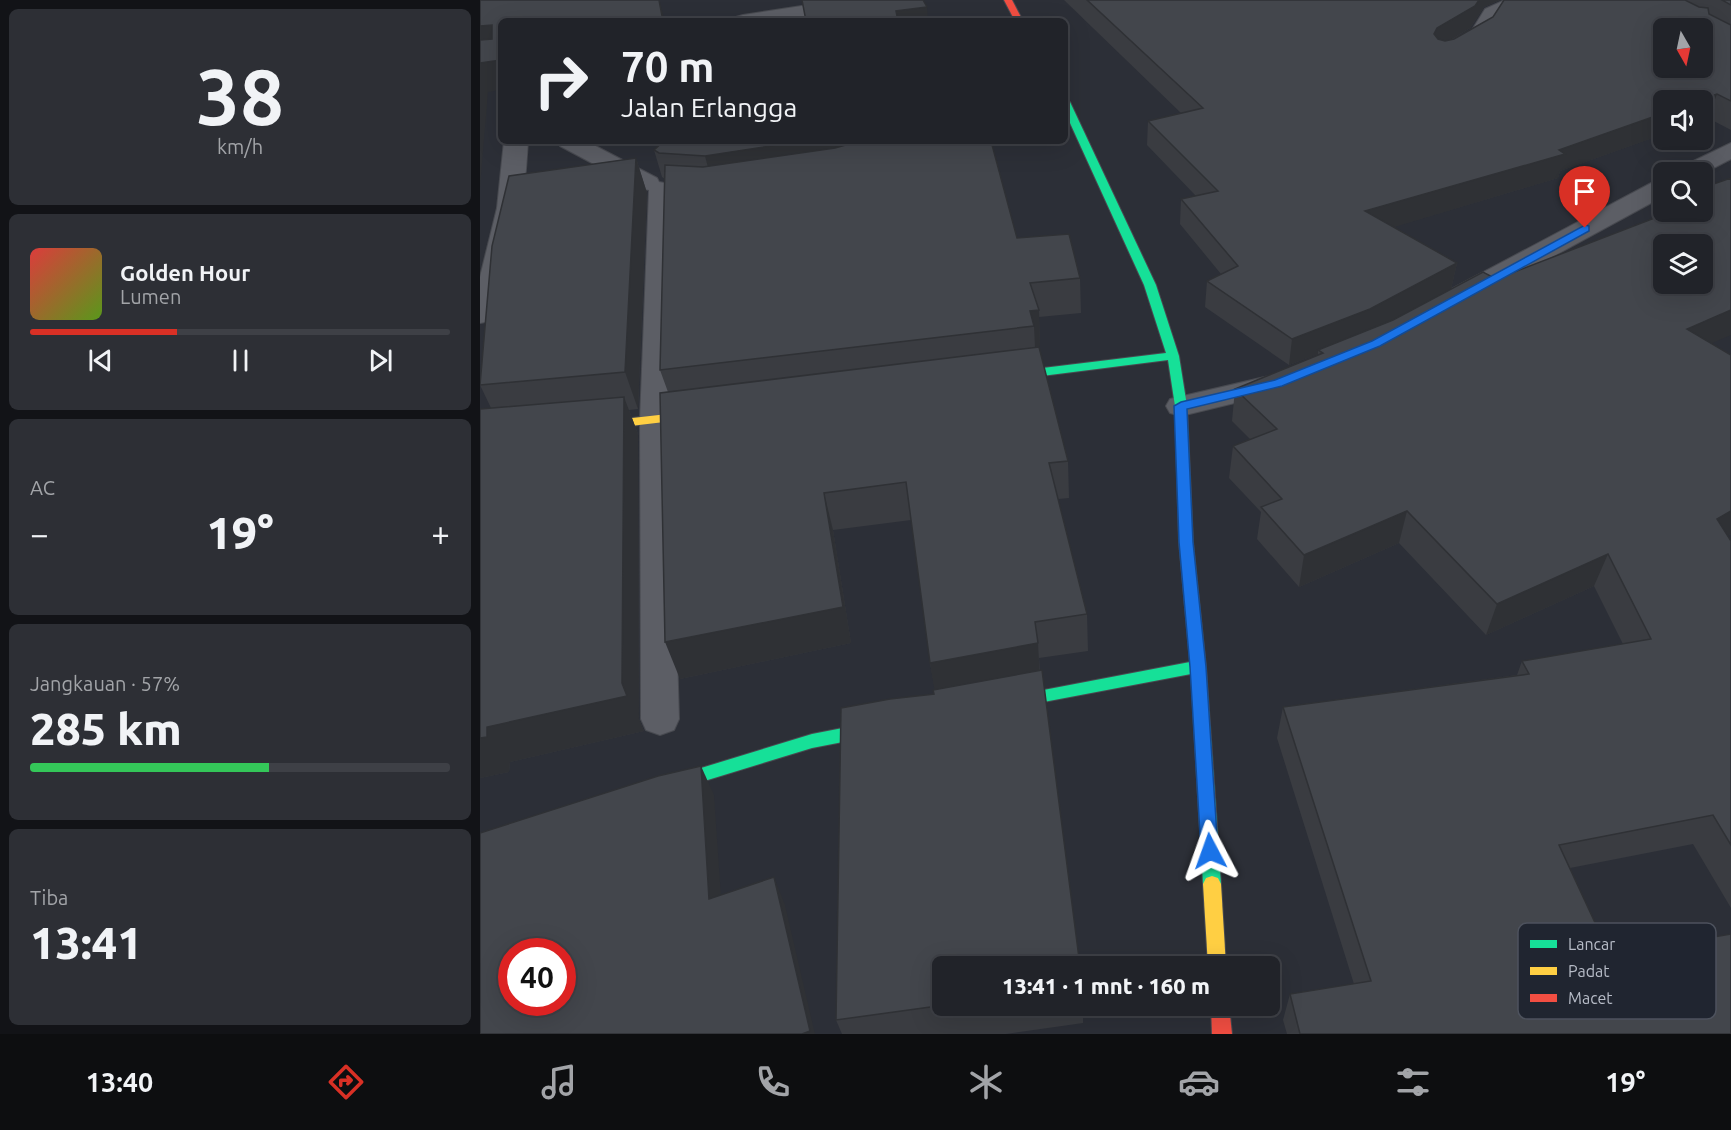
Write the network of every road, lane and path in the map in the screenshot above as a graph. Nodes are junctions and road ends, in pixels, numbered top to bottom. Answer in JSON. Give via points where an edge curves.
{"nodes":[{"id":1,"x":880,"y":0,"type":"edge"},
{"id":2,"x":1008,"y":0,"type":"edge"},
{"id":3,"x":1522,"y":0,"type":"edge"},
{"id":4,"x":763,"y":18,"type":"edge"},
{"id":5,"x":1017,"y":18,"type":"edge"},
{"id":6,"x":1441,"y":56,"type":"edge"},
{"id":7,"x":1068,"y":112,"type":"edge"},
{"id":8,"x":516,"y":144,"type":"edge"},
{"id":9,"x":574,"y":144,"type":"edge"},
{"id":10,"x":1731,"y":150,"type":"edge"},
{"id":11,"x":1708,"y":162,"type":"edge"},
{"id":12,"x":1653,"y":192,"type":"edge"},
{"id":13,"x":1437,"y":309,"type":"edge"},
{"id":14,"x":480,"y":315,"type":"edge"},
{"id":15,"x":1173,"y":356,"type":"junction"},
{"id":16,"x":1300,"y":375,"type":"edge"},
{"id":17,"x":985,"y":379,"type":"edge"},
{"id":18,"x":1181,"y":406,"type":"junction"},
{"id":19,"x":714,"y":412,"type":"edge"},
{"id":20,"x":656,"y":420,"type":"junction"},
{"id":21,"x":577,"y":428,"type":"edge"},
{"id":22,"x":1198,"y":667,"type":"junction"},
{"id":23,"x":991,"y":706,"type":"edge"},
{"id":24,"x":660,"y":719,"type":"dead end"},
{"id":25,"x":901,"y":724,"type":"edge"},
{"id":26,"x":647,"y":792,"type":"edge"},
{"id":27,"x":1216,"y":956,"type":"edge"},
{"id":28,"x":1221,"y":1016,"type":"edge"},
{"id":29,"x":1222,"y":1034,"type":"edge"}],
"edges":[{"from":1,"to":4,"type":"street"},
{"from":2,"to":5,"type":"street"},
{"from":3,"to":6,"type":"street","via":[[1492,13],[1480,34]]},
{"from":7,"to":15,"type":"street","via":[[1150,285]]},
{"from":8,"to":14,"type":"street","via":[[514,188],[496,276]]},
{"from":9,"to":20,"type":"street","via":[[671,190]]},
{"from":10,"to":11,"type":"street"},
{"from":12,"to":13,"type":"street"},
{"from":15,"to":17,"type":"street"},
{"from":15,"to":18,"type":"street"},
{"from":16,"to":18,"type":"street"},
{"from":18,"to":22,"type":"street","via":[[1186,542]]},
{"from":19,"to":20,"type":"street"},
{"from":20,"to":21,"type":"street"},
{"from":20,"to":24,"type":"street"},
{"from":22,"to":23,"type":"street"},
{"from":22,"to":27,"type":"street"},
{"from":25,"to":26,"type":"street","via":[[812,741]]},
{"from":28,"to":29,"type":"street"}]}
